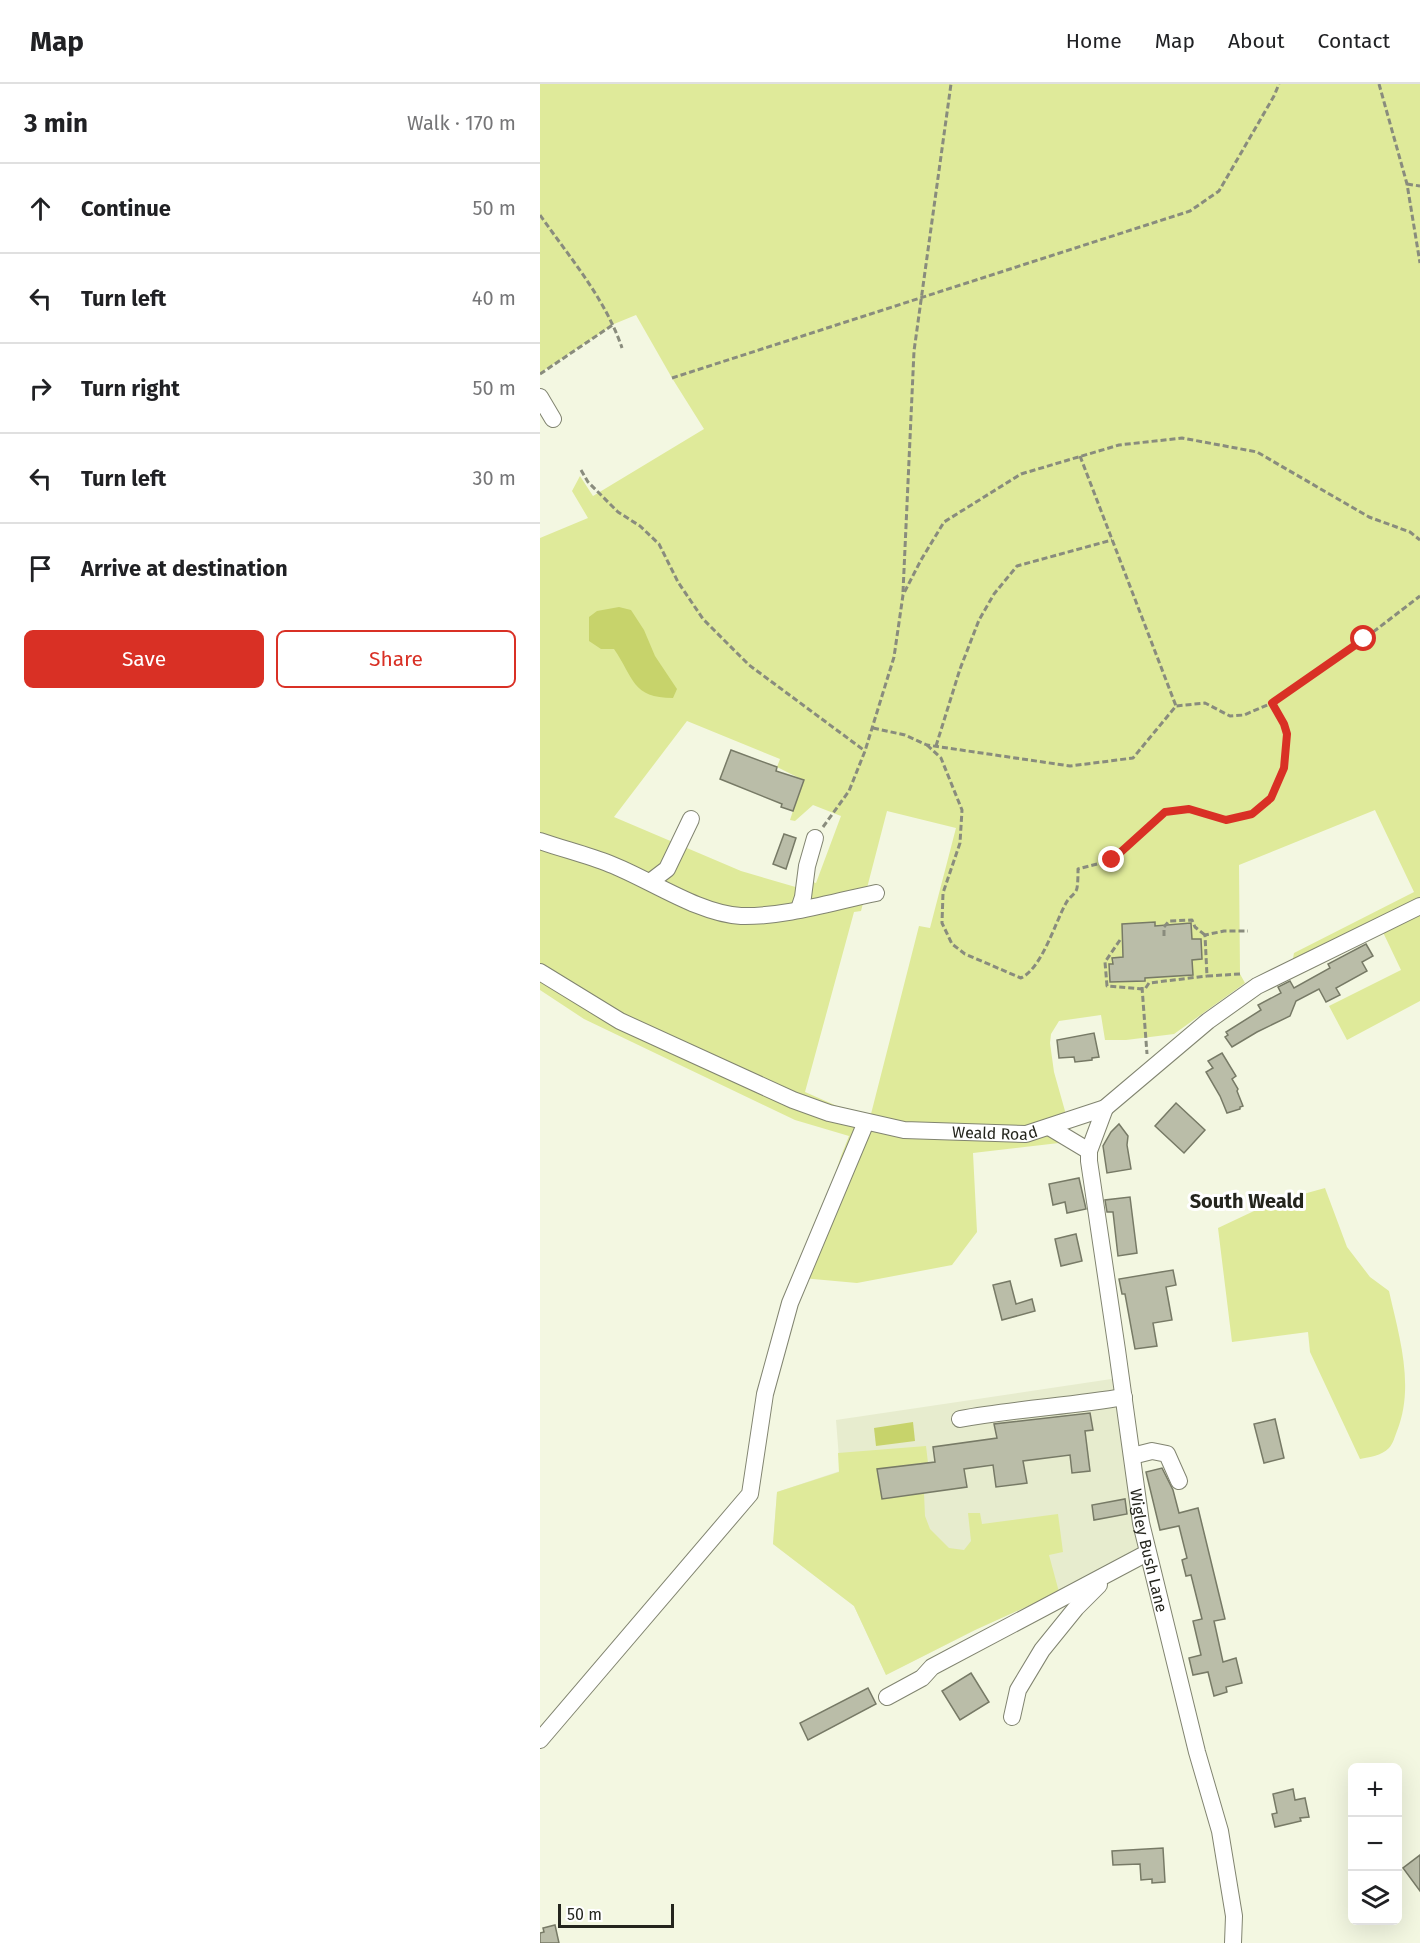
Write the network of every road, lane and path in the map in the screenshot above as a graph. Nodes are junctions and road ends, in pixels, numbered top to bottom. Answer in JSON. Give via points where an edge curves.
{"nodes":[{"id":1,"x":951,"y":84,"type":"edge"},
{"id":2,"x":1279,"y":84,"type":"edge"},
{"id":3,"x":1379,"y":84,"type":"edge"},
{"id":4,"x":1407,"y":184,"type":"junction"},
{"id":5,"x":1420,"y":186,"type":"edge"},
{"id":6,"x":1419,"y":212,"type":"edge"},
{"id":7,"x":1412,"y":213,"type":"junction"},
{"id":8,"x":540,"y":215,"type":"edge"},
{"id":9,"x":1420,"y":263,"type":"edge"},
{"id":10,"x":922,"y":296,"type":"junction"},
{"id":11,"x":614,"y":324,"type":"junction"},
{"id":12,"x":622,"y":348,"type":"dead end"},
{"id":13,"x":540,"y":374,"type":"edge"},
{"id":14,"x":672,"y":378,"type":"dead end"},
{"id":15,"x":540,"y":397,"type":"edge"},
{"id":16,"x":553,"y":419,"type":"dead end"},
{"id":17,"x":1080,"y":456,"type":"junction"},
{"id":18,"x":581,"y":470,"type":"dead end"},
{"id":19,"x":1112,"y":540,"type":"junction"},
{"id":20,"x":1420,"y":540,"type":"edge"},
{"id":21,"x":903,"y":595,"type":"junction"},
{"id":22,"x":1420,"y":596,"type":"edge"},
{"id":23,"x":1272,"y":703,"type":"junction"},
{"id":24,"x":1176,"y":706,"type":"junction"},
{"id":25,"x":873,"y":728,"type":"junction"},
{"id":26,"x":927,"y":745,"type":"junction"},
{"id":27,"x":936,"y":746,"type":"junction"},
{"id":28,"x":865,"y":751,"type":"junction"},
{"id":29,"x":691,"y":819,"type":"dead end"},
{"id":30,"x":815,"y":838,"type":"joint"},
{"id":31,"x":540,"y":841,"type":"edge"},
{"id":32,"x":650,"y":882,"type":"junction"},
{"id":33,"x":876,"y":893,"type":"dead end"},
{"id":34,"x":1420,"y":906,"type":"edge"},
{"id":35,"x":799,"y":909,"type":"junction"},
{"id":36,"x":1248,"y":931,"type":"dead end"},
{"id":37,"x":1205,"y":935,"type":"junction"},
{"id":38,"x":1164,"y":936,"type":"dead end"},
{"id":39,"x":1120,"y":940,"type":"dead end"},
{"id":40,"x":540,"y":972,"type":"edge"},
{"id":41,"x":1240,"y":974,"type":"dead end"},
{"id":42,"x":1207,"y":976,"type":"junction"},
{"id":43,"x":1142,"y":988,"type":"junction"},
{"id":44,"x":1149,"y":1070,"type":"junction"},
{"id":45,"x":1105,"y":1108,"type":"junction"},
{"id":46,"x":866,"y":1122,"type":"junction"},
{"id":47,"x":1049,"y":1127,"type":"junction"},
{"id":48,"x":1089,"y":1151,"type":"junction"},
{"id":49,"x":1124,"y":1397,"type":"junction"},
{"id":50,"x":960,"y":1419,"type":"dead end"},
{"id":51,"x":1132,"y":1456,"type":"junction"},
{"id":52,"x":1179,"y":1481,"type":"dead end"},
{"id":53,"x":1147,"y":1553,"type":"junction"},
{"id":54,"x":1108,"y":1576,"type":"junction"},
{"id":55,"x":887,"y":1696,"type":"dead end"},
{"id":56,"x":1012,"y":1717,"type":"dead end"},
{"id":57,"x":540,"y":1740,"type":"edge"},
{"id":58,"x":1233,"y":1943,"type":"edge"}],
"edges":[{"from":1,"to":10,"type":"path"},
{"from":2,"to":10,"type":"path","via":[[1219,191],[1190,211]]},
{"from":3,"to":4,"type":"path"},
{"from":4,"to":5,"type":"path"},
{"from":4,"to":7,"type":"path"},
{"from":6,"to":7,"type":"path"},
{"from":7,"to":9,"type":"path"},
{"from":8,"to":11,"type":"path"},
{"from":10,"to":14,"type":"path"},
{"from":10,"to":21,"type":"path","via":[[914,351]]},
{"from":11,"to":12,"type":"path"},
{"from":11,"to":13,"type":"path"},
{"from":15,"to":16,"type":"street"},
{"from":17,"to":19,"type":"path"},
{"from":17,"to":20,"type":"path","via":[[1119,445],[1182,438],[1257,452],[1369,517],[1410,532]]},
{"from":17,"to":21,"type":"path","via":[[1021,474],[944,522]]},
{"from":18,"to":28,"type":"path","via":[[618,512],[659,544],[703,619],[749,664]]},
{"from":19,"to":24,"type":"path"},
{"from":19,"to":27,"type":"path","via":[[1017,566],[979,620]]},
{"from":21,"to":25,"type":"path","via":[[894,657]]},
{"from":22,"to":23,"type":"path"},
{"from":23,"to":24,"type":"path","via":[[1244,715],[1230,716],[1205,703]]},
{"from":23,"to":26,"type":"path","via":[[1287,734],[1284,768],[1271,798],[1252,814],[1226,820],[1189,809],[1165,812],[1112,860],[1078,869],[1077,890],[1043,952],[1028,975],[1021,978],[959,949],[952,944],[942,923],[943,893],[960,843],[962,810],[940,758]]},
{"from":24,"to":27,"type":"path","via":[[1133,759],[1070,766]]},
{"from":25,"to":26,"type":"path"},
{"from":25,"to":28,"type":"path"},
{"from":26,"to":27,"type":"path"},
{"from":28,"to":30,"type":"path","via":[[849,791]]},
{"from":29,"to":32,"type":"street","via":[[667,869]]},
{"from":30,"to":35,"type":"street"},
{"from":31,"to":32,"type":"street"},
{"from":32,"to":35,"type":"street","via":[[700,906],[740,916]]},
{"from":33,"to":35,"type":"street"},
{"from":34,"to":44,"type":"street","name":"Weald Road","via":[[1257,986]]},
{"from":36,"to":37,"type":"path"},
{"from":37,"to":38,"type":"path","via":[[1192,920],[1182,920],[1168,921]]},
{"from":37,"to":42,"type":"path"},
{"from":39,"to":43,"type":"path","via":[[1105,962],[1107,986]]},
{"from":40,"to":46,"type":"street","name":"Weald Road","via":[[652,1036],[793,1100]]},
{"from":41,"to":42,"type":"path"},
{"from":42,"to":43,"type":"path","via":[[1149,983]]},
{"from":43,"to":44,"type":"path"},
{"from":44,"to":45,"type":"street","name":"Weald Road"},
{"from":45,"to":47,"type":"street","name":"Weald Road"},
{"from":45,"to":48,"type":"street","name":"Wigley Bush Lane"},
{"from":46,"to":47,"type":"street","name":"Weald Road","via":[[904,1130],[983,1134],[1026,1134]]},
{"from":46,"to":57,"type":"street","via":[[790,1303],[765,1394],[750,1494]]},
{"from":47,"to":48,"type":"street"},
{"from":48,"to":49,"type":"street","name":"Wigley Bush Lane"},
{"from":49,"to":50,"type":"street"},
{"from":49,"to":51,"type":"street","name":"Wigley Bush Lane"},
{"from":51,"to":52,"type":"street","via":[[1152,1451],[1167,1454]]},
{"from":51,"to":53,"type":"street","name":"Wigley Bush Lane"},
{"from":53,"to":54,"type":"street"},
{"from":53,"to":58,"type":"street","name":"Wigley Bush Lane","via":[[1220,1831],[1234,1916]]},
{"from":54,"to":55,"type":"street","via":[[1009,1624]]},
{"from":54,"to":56,"type":"street","via":[[1042,1650],[1018,1690]]}]}
